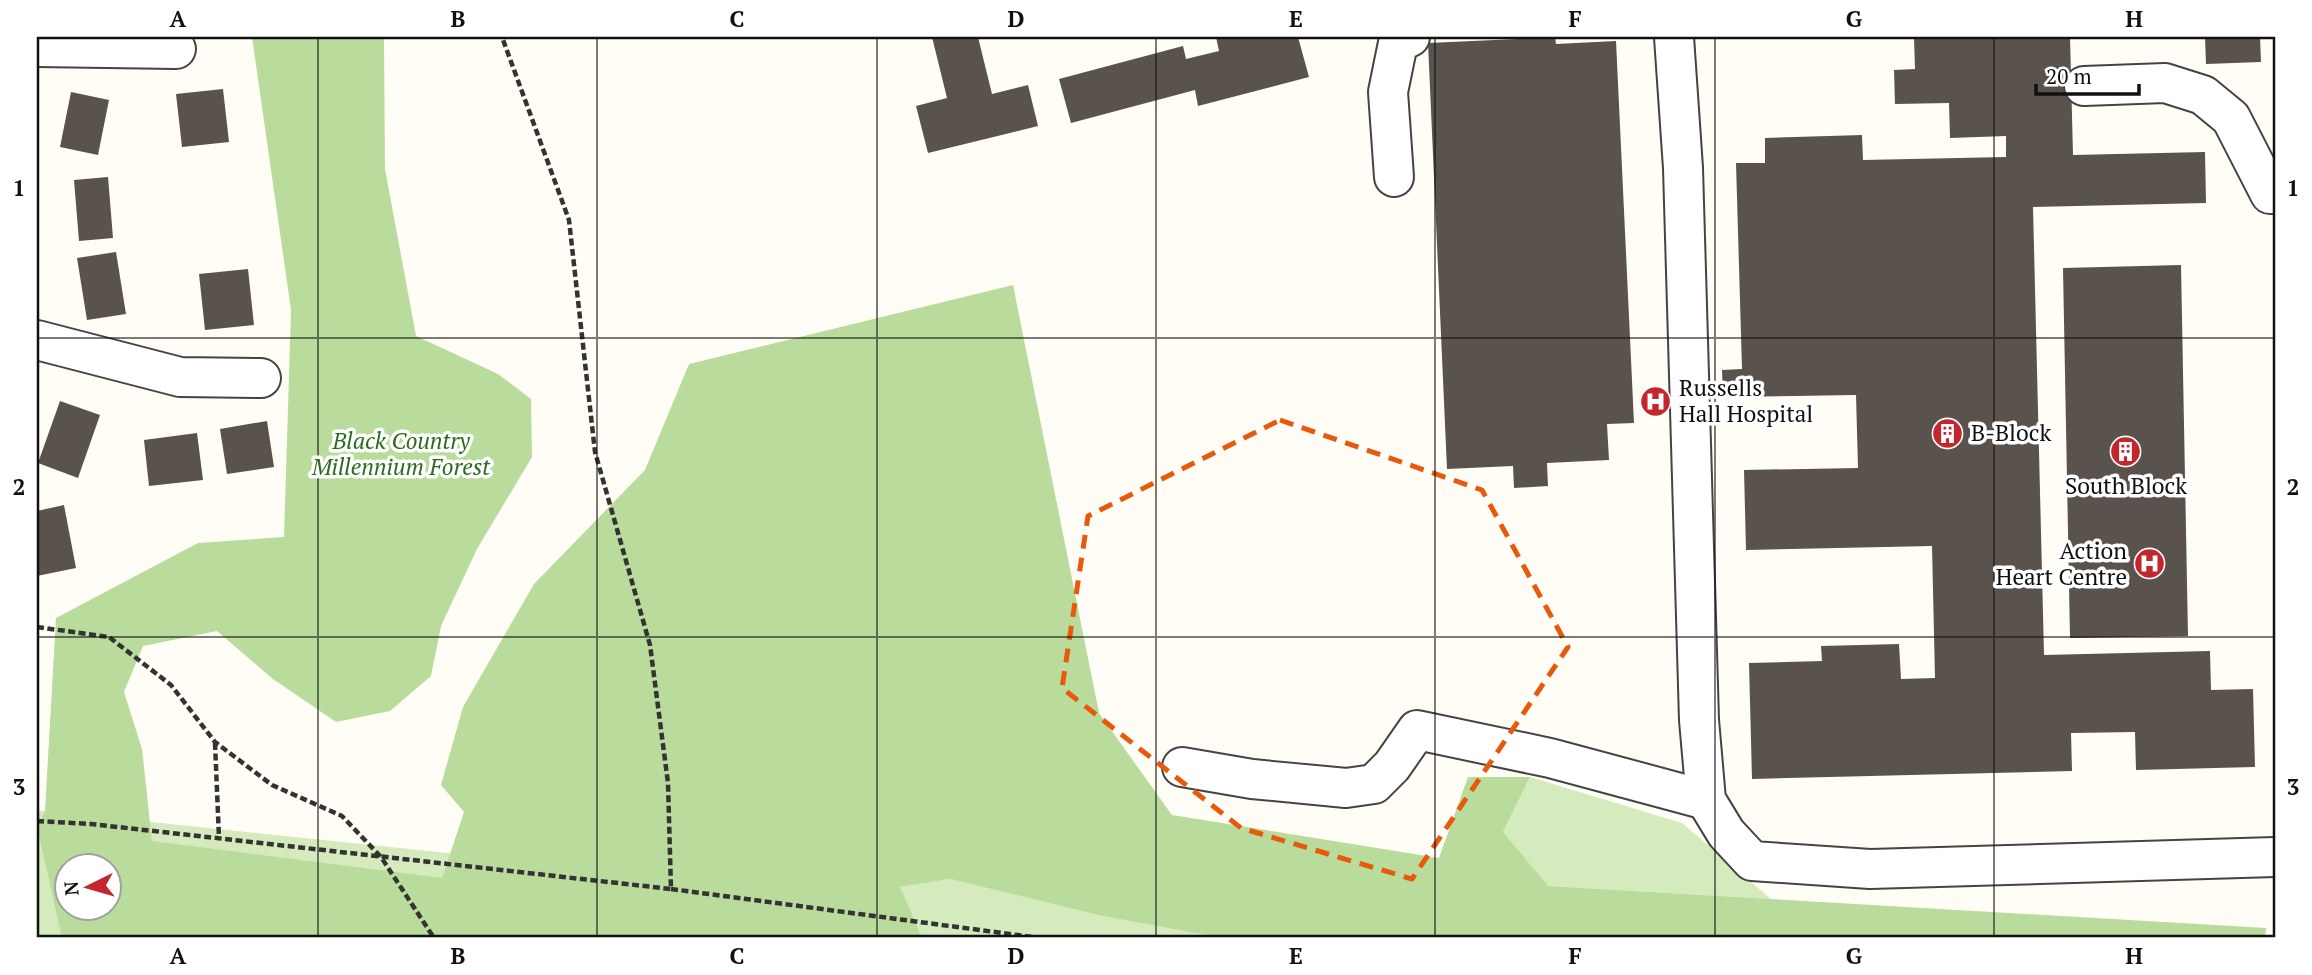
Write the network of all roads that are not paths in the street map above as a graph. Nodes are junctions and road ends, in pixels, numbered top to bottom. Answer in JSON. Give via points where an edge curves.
{"nodes":[{"id":1,"x":1410,"y":37,"type":"edge"},
{"id":2,"x":1674,"y":37,"type":"edge"},
{"id":3,"x":37,"y":47,"type":"edge"},
{"id":4,"x":176,"y":49,"type":"dead end"},
{"id":5,"x":2084,"y":86,"type":"dead end"},
{"id":6,"x":1394,"y":177,"type":"dead end"},
{"id":7,"x":2275,"y":194,"type":"edge"},
{"id":8,"x":37,"y":340,"type":"edge"},
{"id":9,"x":261,"y":378,"type":"dead end"},
{"id":10,"x":1182,"y":767,"type":"dead end"},
{"id":11,"x":1706,"y":800,"type":"junction"},
{"id":12,"x":2275,"y":857,"type":"edge"}],
"edges":[{"from":1,"to":6,"type":"street","via":[[1398,43],[1388,92]]},
{"from":2,"to":11,"type":"street","via":[[1683,169],[1699,720]]},
{"from":3,"to":4,"type":"street"},
{"from":5,"to":7,"type":"street","via":[[2165,83],[2203,95],[2231,118],[2270,194]]},
{"from":8,"to":9,"type":"street","via":[[180,377]]},
{"from":10,"to":11,"type":"street","via":[[1346,788],[1374,784],[1416,730],[1550,758]]},
{"from":11,"to":12,"type":"street","via":[[1726,833],[1752,861],[1870,869]]}]}
